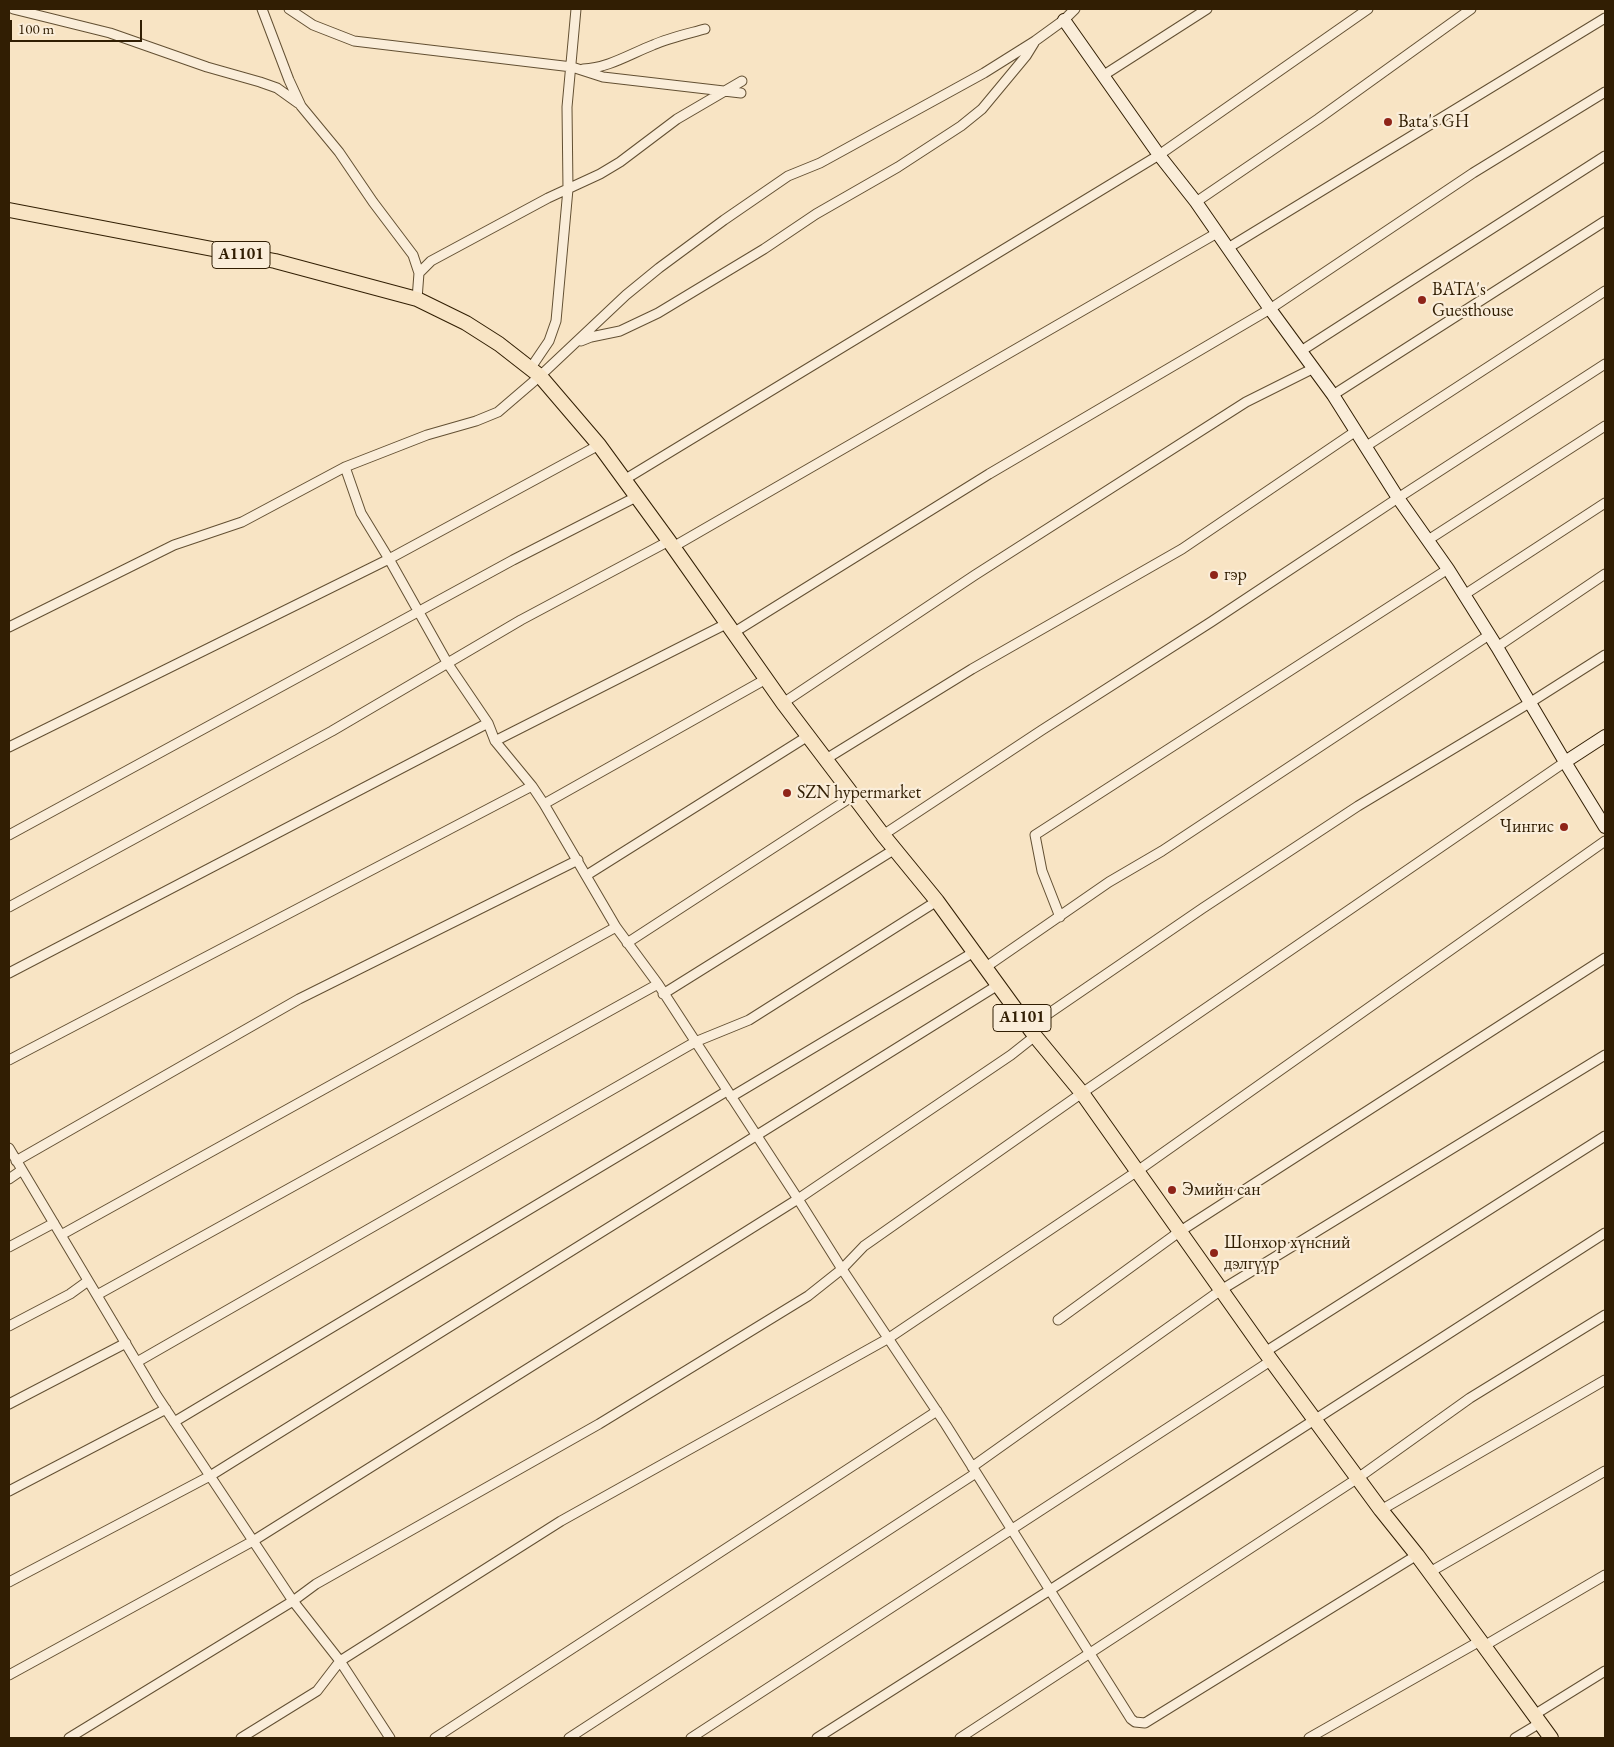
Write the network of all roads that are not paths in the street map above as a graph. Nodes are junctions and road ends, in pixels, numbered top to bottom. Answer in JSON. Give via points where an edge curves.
{"nodes":[{"id":1,"x":13,"y":9,"type":"edge"},
{"id":2,"x":262,"y":9,"type":"edge"},
{"id":3,"x":289,"y":9,"type":"edge"},
{"id":4,"x":576,"y":9,"type":"edge"},
{"id":5,"x":1075,"y":9,"type":"edge"},
{"id":6,"x":1207,"y":9,"type":"edge"},
{"id":7,"x":1368,"y":9,"type":"edge"},
{"id":8,"x":1471,"y":9,"type":"edge"},
{"id":9,"x":1605,"y":18,"type":"edge"},
{"id":10,"x":1064,"y":20,"type":"junction"},
{"id":11,"x":705,"y":29,"type":"dead end"},
{"id":12,"x":1035,"y":41,"type":"junction"},
{"id":13,"x":575,"y":68,"type":"junction"},
{"id":14,"x":1104,"y":75,"type":"junction"},
{"id":15,"x":742,"y":81,"type":"dead end"},
{"id":16,"x":726,"y":91,"type":"junction"},
{"id":17,"x":1605,"y":92,"type":"edge"},
{"id":18,"x":741,"y":93,"type":"dead end"},
{"id":19,"x":301,"y":106,"type":"junction"},
{"id":20,"x":1159,"y":155,"type":"junction"},
{"id":21,"x":1605,"y":156,"type":"edge"},
{"id":22,"x":568,"y":189,"type":"junction"},
{"id":23,"x":1196,"y":202,"type":"junction"},
{"id":24,"x":9,"y":210,"type":"edge"},
{"id":25,"x":1605,"y":221,"type":"edge"},
{"id":26,"x":1218,"y":233,"type":"junction"},
{"id":27,"x":1228,"y":248,"type":"junction"},
{"id":28,"x":418,"y":273,"type":"junction"},
{"id":29,"x":1605,"y":291,"type":"edge"},
{"id":30,"x":416,"y":299,"type":"junction"},
{"id":31,"x":1270,"y":309,"type":"junction"},
{"id":32,"x":574,"y":344,"type":"junction"},
{"id":33,"x":1301,"y":351,"type":"junction"},
{"id":34,"x":1605,"y":364,"type":"edge"},
{"id":35,"x":1314,"y":368,"type":"junction"},
{"id":36,"x":535,"y":372,"type":"junction"},
{"id":37,"x":1333,"y":395,"type":"junction"},
{"id":38,"x":1605,"y":426,"type":"edge"},
{"id":39,"x":1356,"y":431,"type":"junction"},
{"id":40,"x":599,"y":445,"type":"junction"},
{"id":41,"x":1366,"y":447,"type":"junction"},
{"id":42,"x":346,"y":467,"type":"junction"},
{"id":43,"x":624,"y":480,"type":"junction"},
{"id":44,"x":636,"y":497,"type":"junction"},
{"id":45,"x":1398,"y":498,"type":"junction"},
{"id":46,"x":1605,"y":503,"type":"edge"},
{"id":47,"x":1428,"y":540,"type":"junction"},
{"id":48,"x":671,"y":544,"type":"junction"},
{"id":49,"x":389,"y":559,"type":"junction"},
{"id":50,"x":1448,"y":569,"type":"junction"},
{"id":51,"x":1605,"y":574,"type":"edge"},
{"id":52,"x":1464,"y":595,"type":"junction"},
{"id":53,"x":418,"y":612,"type":"junction"},
{"id":54,"x":9,"y":627,"type":"edge"},
{"id":55,"x":730,"y":628,"type":"junction"},
{"id":56,"x":1489,"y":635,"type":"junction"},
{"id":57,"x":1497,"y":647,"type":"junction"},
{"id":58,"x":1605,"y":655,"type":"edge"},
{"id":59,"x":448,"y":664,"type":"junction"},
{"id":60,"x":766,"y":679,"type":"junction"},
{"id":61,"x":1531,"y":702,"type":"junction"},
{"id":62,"x":783,"y":704,"type":"junction"},
{"id":63,"x":488,"y":723,"type":"junction"},
{"id":64,"x":808,"y":736,"type":"junction"},
{"id":65,"x":1605,"y":736,"type":"edge"},
{"id":66,"x":495,"y":741,"type":"junction"},
{"id":67,"x":9,"y":747,"type":"edge"},
{"id":68,"x":826,"y":759,"type":"junction"},
{"id":69,"x":1565,"y":762,"type":"junction"},
{"id":70,"x":532,"y":786,"type":"junction"},
{"id":71,"x":853,"y":796,"type":"junction"},
{"id":72,"x":544,"y":804,"type":"junction"},
{"id":73,"x":1605,"y":827,"type":"edge"},
{"id":74,"x":9,"y":835,"type":"edge"},
{"id":75,"x":883,"y":836,"type":"junction"},
{"id":76,"x":1605,"y":841,"type":"edge"},
{"id":77,"x":894,"y":849,"type":"junction"},
{"id":78,"x":578,"y":860,"type":"junction"},
{"id":79,"x":587,"y":875,"type":"junction"},
{"id":80,"x":937,"y":901,"type":"junction"},
{"id":81,"x":9,"y":907,"type":"edge"},
{"id":82,"x":1060,"y":917,"type":"junction"},
{"id":83,"x":616,"y":926,"type":"junction"},
{"id":84,"x":627,"y":943,"type":"junction"},
{"id":85,"x":974,"y":952,"type":"junction"},
{"id":86,"x":1605,"y":958,"type":"edge"},
{"id":87,"x":986,"y":967,"type":"junction"},
{"id":88,"x":9,"y":973,"type":"edge"},
{"id":89,"x":658,"y":984,"type":"junction"},
{"id":90,"x":998,"y":985,"type":"junction"},
{"id":91,"x":663,"y":994,"type":"junction"},
{"id":92,"x":1032,"y":1032,"type":"junction"},
{"id":93,"x":695,"y":1042,"type":"junction"},
{"id":94,"x":1605,"y":1054,"type":"edge"},
{"id":95,"x":9,"y":1060,"type":"edge"},
{"id":96,"x":1082,"y":1093,"type":"junction"},
{"id":97,"x":729,"y":1094,"type":"junction"},
{"id":98,"x":756,"y":1136,"type":"junction"},
{"id":99,"x":1605,"y":1136,"type":"edge"},
{"id":100,"x":9,"y":1148,"type":"edge"},
{"id":101,"x":16,"y":1160,"type":"junction"},
{"id":102,"x":22,"y":1170,"type":"junction"},
{"id":103,"x":1136,"y":1172,"type":"junction"},
{"id":104,"x":9,"y":1179,"type":"edge"},
{"id":105,"x":798,"y":1199,"type":"junction"},
{"id":106,"x":54,"y":1223,"type":"junction"},
{"id":107,"x":1179,"y":1232,"type":"junction"},
{"id":108,"x":1605,"y":1233,"type":"edge"},
{"id":109,"x":61,"y":1235,"type":"junction"},
{"id":110,"x":9,"y":1247,"type":"edge"},
{"id":111,"x":842,"y":1269,"type":"junction"},
{"id":112,"x":88,"y":1281,"type":"junction"},
{"id":113,"x":1221,"y":1290,"type":"junction"},
{"id":114,"x":97,"y":1295,"type":"junction"},
{"id":115,"x":1605,"y":1315,"type":"edge"},
{"id":116,"x":1058,"y":1320,"type":"dead end"},
{"id":117,"x":9,"y":1326,"type":"edge"},
{"id":118,"x":889,"y":1338,"type":"junction"},
{"id":119,"x":126,"y":1343,"type":"junction"},
{"id":120,"x":1268,"y":1356,"type":"junction"},
{"id":121,"x":137,"y":1362,"type":"junction"},
{"id":122,"x":1605,"y":1380,"type":"edge"},
{"id":123,"x":9,"y":1404,"type":"edge"},
{"id":124,"x":166,"y":1409,"type":"junction"},
{"id":125,"x":937,"y":1411,"type":"junction"},
{"id":126,"x":1315,"y":1419,"type":"junction"},
{"id":127,"x":174,"y":1422,"type":"junction"},
{"id":128,"x":974,"y":1470,"type":"junction"},
{"id":129,"x":1605,"y":1472,"type":"edge"},
{"id":130,"x":210,"y":1476,"type":"junction"},
{"id":131,"x":1358,"y":1478,"type":"junction"},
{"id":132,"x":9,"y":1491,"type":"edge"},
{"id":133,"x":1381,"y":1510,"type":"junction"},
{"id":134,"x":1012,"y":1530,"type":"junction"},
{"id":135,"x":253,"y":1541,"type":"junction"},
{"id":136,"x":1417,"y":1555,"type":"junction"},
{"id":137,"x":1430,"y":1572,"type":"junction"},
{"id":138,"x":1605,"y":1575,"type":"edge"},
{"id":139,"x":9,"y":1582,"type":"edge"},
{"id":140,"x":1050,"y":1590,"type":"junction"},
{"id":141,"x":293,"y":1601,"type":"junction"},
{"id":142,"x":1482,"y":1644,"type":"junction"},
{"id":143,"x":1090,"y":1653,"type":"junction"},
{"id":144,"x":340,"y":1661,"type":"junction"},
{"id":145,"x":1605,"y":1670,"type":"edge"},
{"id":146,"x":9,"y":1675,"type":"edge"},
{"id":147,"x":1537,"y":1719,"type":"junction"},
{"id":148,"x":69,"y":1738,"type":"edge"},
{"id":149,"x":241,"y":1738,"type":"edge"},
{"id":150,"x":390,"y":1738,"type":"edge"},
{"id":151,"x":435,"y":1738,"type":"edge"},
{"id":152,"x":569,"y":1738,"type":"edge"},
{"id":153,"x":691,"y":1738,"type":"edge"},
{"id":154,"x":817,"y":1738,"type":"edge"},
{"id":155,"x":960,"y":1738,"type":"edge"},
{"id":156,"x":1309,"y":1738,"type":"edge"},
{"id":157,"x":1515,"y":1738,"type":"edge"},
{"id":158,"x":1551,"y":1738,"type":"edge"}],
"edges":[{"from":1,"to":19,"type":"street","via":[[110,33],[260,82],[277,88]]},
{"from":2,"to":19,"type":"street"},
{"from":3,"to":13,"type":"street","via":[[313,25],[354,40]]},
{"from":4,"to":13,"type":"street"},
{"from":5,"to":10,"type":"street"},
{"from":6,"to":14,"type":"street"},
{"from":7,"to":20,"type":"street"},
{"from":8,"to":23,"type":"street"},
{"from":9,"to":27,"type":"street"},
{"from":10,"to":12,"type":"street"},
{"from":10,"to":14,"type":"main road"},
{"from":11,"to":13,"type":"street","via":[[654,44],[593,69]]},
{"from":12,"to":32,"type":"street","via":[[984,74],[820,163],[788,176],[659,268]]},
{"from":12,"to":32,"type":"street","via":[[982,109],[898,168],[816,214],[658,313],[620,330]]},
{"from":13,"to":16,"type":"street","via":[[603,77]]},
{"from":13,"to":22,"type":"street","via":[[568,107]]},
{"from":14,"to":20,"type":"main road"},
{"from":15,"to":16,"type":"street"},
{"from":16,"to":18,"type":"street"},
{"from":16,"to":22,"type":"street","via":[[677,118],[600,174]]},
{"from":17,"to":31,"type":"street","via":[[1473,173]]},
{"from":19,"to":28,"type":"street","via":[[339,152],[413,255]]},
{"from":20,"to":23,"type":"main road"},
{"from":20,"to":43,"type":"street"},
{"from":21,"to":33,"type":"street"},
{"from":22,"to":28,"type":"street","via":[[431,261]]},
{"from":22,"to":36,"type":"street","via":[[556,321]]},
{"from":23,"to":26,"type":"main road"},
{"from":24,"to":30,"type":"main road","number":"A1101","via":[[275,262]]},
{"from":25,"to":37,"type":"street"},
{"from":26,"to":27,"type":"main road"},
{"from":26,"to":48,"type":"street"},
{"from":27,"to":31,"type":"main road"},
{"from":28,"to":30,"type":"street"},
{"from":29,"to":41,"type":"street"},
{"from":30,"to":36,"type":"main road","number":"A1101","via":[[466,323]]},
{"from":31,"to":33,"type":"main road"},
{"from":31,"to":55,"type":"street"},
{"from":32,"to":36,"type":"street"},
{"from":33,"to":35,"type":"main road"},
{"from":34,"to":45,"type":"street"},
{"from":35,"to":37,"type":"main road"},
{"from":35,"to":62,"type":"street","via":[[1246,402],[975,575]]},
{"from":36,"to":40,"type":"main road","number":"A1101"},
{"from":36,"to":42,"type":"street","via":[[498,412],[427,435]]},
{"from":37,"to":39,"type":"main road"},
{"from":38,"to":47,"type":"street"},
{"from":39,"to":41,"type":"main road"},
{"from":39,"to":68,"type":"street","via":[[1182,549],[972,669]]},
{"from":40,"to":43,"type":"main road","number":"A1101"},
{"from":40,"to":49,"type":"street"},
{"from":41,"to":45,"type":"main road"},
{"from":42,"to":49,"type":"street","via":[[361,513]]},
{"from":42,"to":54,"type":"street","via":[[242,522],[174,545]]},
{"from":43,"to":44,"type":"main road","number":"A1101"},
{"from":44,"to":48,"type":"main road","number":"A1101"},
{"from":44,"to":53,"type":"street"},
{"from":45,"to":47,"type":"main road"},
{"from":45,"to":75,"type":"street"},
{"from":46,"to":52,"type":"street"},
{"from":47,"to":50,"type":"main road"},
{"from":48,"to":55,"type":"main road","number":"A1101"},
{"from":48,"to":59,"type":"street","via":[[521,620]]},
{"from":49,"to":53,"type":"street"},
{"from":49,"to":67,"type":"street"},
{"from":50,"to":52,"type":"main road"},
{"from":50,"to":82,"type":"street","via":[[1035,835],[1042,872]]},
{"from":51,"to":57,"type":"street"},
{"from":52,"to":56,"type":"main road"},
{"from":53,"to":59,"type":"street"},
{"from":53,"to":74,"type":"street"},
{"from":55,"to":60,"type":"main road","number":"A1101"},
{"from":55,"to":66,"type":"street"},
{"from":56,"to":57,"type":"main road"},
{"from":56,"to":82,"type":"street"},
{"from":57,"to":61,"type":"main road"},
{"from":58,"to":61,"type":"street"},
{"from":59,"to":63,"type":"street"},
{"from":59,"to":81,"type":"street","via":[[332,732]]},
{"from":60,"to":62,"type":"main road","number":"A1101"},
{"from":60,"to":72,"type":"street"},
{"from":61,"to":69,"type":"main road"},
{"from":61,"to":92,"type":"street","via":[[1358,806],[1195,914]]},
{"from":62,"to":64,"type":"main road","number":"A1101"},
{"from":63,"to":66,"type":"street"},
{"from":63,"to":88,"type":"street"},
{"from":64,"to":68,"type":"main road","number":"A1101"},
{"from":64,"to":79,"type":"street"},
{"from":65,"to":69,"type":"main road"},
{"from":66,"to":70,"type":"street"},
{"from":68,"to":71,"type":"main road","number":"A1101"},
{"from":69,"to":73,"type":"main road"},
{"from":69,"to":96,"type":"street"},
{"from":70,"to":72,"type":"street"},
{"from":70,"to":95,"type":"street"},
{"from":71,"to":75,"type":"main road","number":"A1101"},
{"from":71,"to":84,"type":"street"},
{"from":72,"to":78,"type":"street"},
{"from":75,"to":77,"type":"main road","number":"A1101"},
{"from":76,"to":103,"type":"street"},
{"from":77,"to":80,"type":"main road","number":"A1101"},
{"from":77,"to":91,"type":"street"},
{"from":78,"to":79,"type":"street"},
{"from":78,"to":101,"type":"street","via":[[299,999]]},
{"from":79,"to":83,"type":"street"},
{"from":80,"to":85,"type":"main road","number":"A1101"},
{"from":80,"to":93,"type":"street","via":[[748,1020]]},
{"from":82,"to":87,"type":"street"},
{"from":83,"to":84,"type":"street"},
{"from":83,"to":109,"type":"street"},
{"from":84,"to":89,"type":"street"},
{"from":85,"to":87,"type":"main road","number":"A1101"},
{"from":85,"to":97,"type":"street"},
{"from":86,"to":107,"type":"street"},
{"from":87,"to":90,"type":"main road","number":"A1101"},
{"from":89,"to":91,"type":"street"},
{"from":89,"to":114,"type":"street"},
{"from":90,"to":92,"type":"main road","number":"A1101"},
{"from":90,"to":98,"type":"street"},
{"from":91,"to":93,"type":"street"},
{"from":92,"to":96,"type":"main road","number":"A1101"},
{"from":92,"to":105,"type":"street","via":[[1011,1055]]},
{"from":93,"to":97,"type":"street"},
{"from":93,"to":121,"type":"street"},
{"from":94,"to":113,"type":"street"},
{"from":96,"to":103,"type":"main road","number":"A1101"},
{"from":96,"to":111,"type":"street","via":[[864,1246]]},
{"from":97,"to":98,"type":"street"},
{"from":97,"to":127,"type":"street"},
{"from":98,"to":105,"type":"street"},
{"from":98,"to":130,"type":"street"},
{"from":99,"to":120,"type":"street"},
{"from":100,"to":101,"type":"street"},
{"from":101,"to":102,"type":"street"},
{"from":102,"to":104,"type":"street"},
{"from":102,"to":106,"type":"street"},
{"from":103,"to":107,"type":"main road","number":"A1101"},
{"from":103,"to":118,"type":"street"},
{"from":105,"to":111,"type":"street"},
{"from":105,"to":135,"type":"street"},
{"from":106,"to":109,"type":"street"},
{"from":106,"to":110,"type":"street"},
{"from":107,"to":113,"type":"main road","number":"A1101"},
{"from":107,"to":116,"type":"street"},
{"from":108,"to":126,"type":"street"},
{"from":109,"to":112,"type":"street"},
{"from":111,"to":118,"type":"street"},
{"from":111,"to":141,"type":"street","via":[[808,1296],[607,1418],[316,1584]]},
{"from":112,"to":114,"type":"street"},
{"from":112,"to":117,"type":"street"},
{"from":113,"to":120,"type":"main road","number":"A1101"},
{"from":113,"to":128,"type":"street"},
{"from":114,"to":119,"type":"street"},
{"from":115,"to":131,"type":"street","via":[[1470,1398]]},
{"from":118,"to":125,"type":"street"},
{"from":118,"to":144,"type":"street","via":[[562,1522]]},
{"from":119,"to":121,"type":"street"},
{"from":119,"to":123,"type":"street"},
{"from":120,"to":126,"type":"main road","number":"A1101"},
{"from":120,"to":134,"type":"street"},
{"from":121,"to":124,"type":"street"},
{"from":122,"to":133,"type":"street"},
{"from":124,"to":127,"type":"street"},
{"from":124,"to":132,"type":"street"},
{"from":125,"to":128,"type":"street"},
{"from":125,"to":151,"type":"street"},
{"from":126,"to":131,"type":"main road","number":"A1101"},
{"from":126,"to":140,"type":"street"},
{"from":127,"to":130,"type":"street"},
{"from":128,"to":134,"type":"street"},
{"from":128,"to":152,"type":"street"},
{"from":129,"to":137,"type":"street"},
{"from":130,"to":135,"type":"street"},
{"from":130,"to":139,"type":"street"},
{"from":131,"to":133,"type":"main road","number":"A1101"},
{"from":131,"to":143,"type":"street"},
{"from":133,"to":136,"type":"main road","number":"A1101"},
{"from":134,"to":140,"type":"street"},
{"from":134,"to":153,"type":"street"},
{"from":135,"to":141,"type":"street"},
{"from":135,"to":146,"type":"street"},
{"from":136,"to":137,"type":"main road","number":"A1101"},
{"from":136,"to":143,"type":"street","via":[[1145,1724],[1131,1719]]},
{"from":137,"to":142,"type":"main road","number":"A1101"},
{"from":138,"to":142,"type":"street"},
{"from":140,"to":143,"type":"street"},
{"from":140,"to":154,"type":"street"},
{"from":141,"to":144,"type":"street"},
{"from":141,"to":148,"type":"street"},
{"from":142,"to":147,"type":"main road","number":"A1101"},
{"from":142,"to":156,"type":"street"},
{"from":143,"to":155,"type":"street"},
{"from":144,"to":149,"type":"street","via":[[317,1691]]},
{"from":144,"to":150,"type":"street"},
{"from":145,"to":147,"type":"street"},
{"from":147,"to":157,"type":"street"},
{"from":147,"to":158,"type":"main road","number":"A1101"}]}
